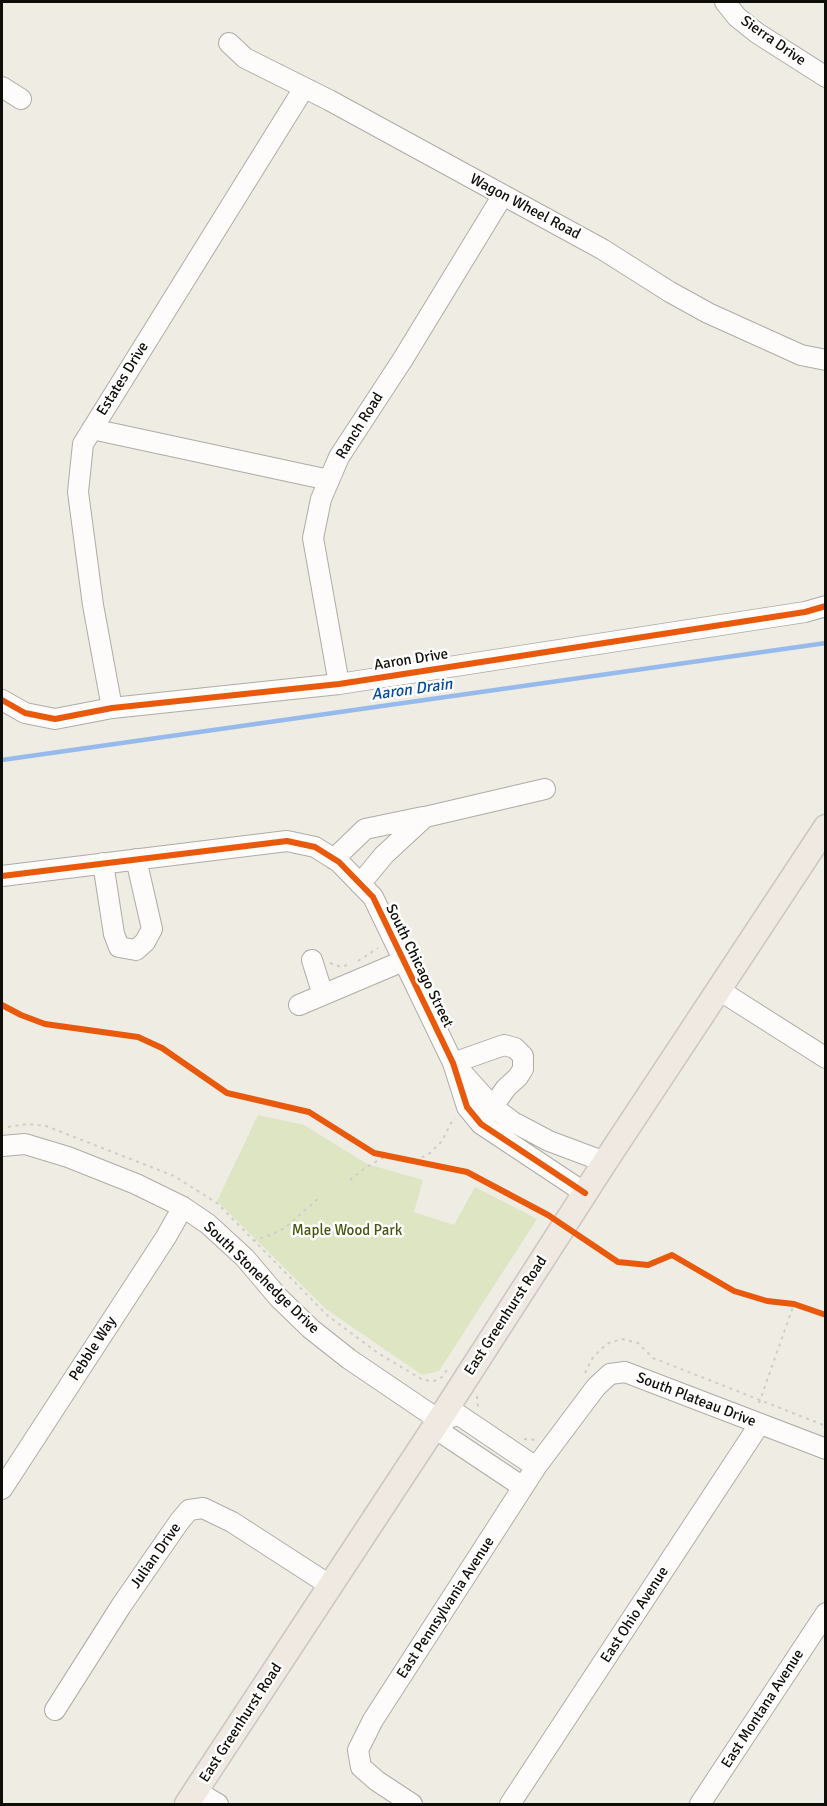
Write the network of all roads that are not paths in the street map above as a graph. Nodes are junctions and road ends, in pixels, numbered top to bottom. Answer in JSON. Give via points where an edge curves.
{"nodes":[{"id":1,"x":725,"y":2,"type":"edge"},
{"id":2,"x":229,"y":43,"type":"dead end"},
{"id":3,"x":825,"y":77,"type":"edge"},
{"id":4,"x":2,"y":87,"type":"edge"},
{"id":5,"x":304,"y":88,"type":"junction"},
{"id":6,"x":21,"y":99,"type":"dead end"},
{"id":7,"x":503,"y":195,"type":"junction"},
{"id":8,"x":825,"y":360,"type":"edge"},
{"id":9,"x":92,"y":429,"type":"junction"},
{"id":10,"x":329,"y":480,"type":"junction"},
{"id":11,"x":825,"y":606,"type":"edge"},
{"id":12,"x":339,"y":684,"type":"junction"},
{"id":13,"x":2,"y":700,"type":"edge"},
{"id":14,"x":112,"y":708,"type":"junction"},
{"id":15,"x":545,"y":789,"type":"dead end"},
{"id":16,"x":425,"y":817,"type":"junction"},
{"id":17,"x":825,"y":827,"type":"edge"},
{"id":18,"x":136,"y":859,"type":"junction"},
{"id":19,"x":334,"y":859,"type":"junction"},
{"id":20,"x":102,"y":863,"type":"junction"},
{"id":21,"x":2,"y":876,"type":"edge"},
{"id":22,"x":360,"y":884,"type":"junction"},
{"id":23,"x":319,"y":958,"type":"road end"},
{"id":24,"x":403,"y":962,"type":"junction"},
{"id":25,"x":719,"y":990,"type":"junction"},
{"id":26,"x":323,"y":995,"type":"junction"},
{"id":27,"x":298,"y":1005,"type":"dead end"},
{"id":28,"x":825,"y":1058,"type":"edge"},
{"id":29,"x":453,"y":1063,"type":"junction"},
{"id":30,"x":493,"y":1107,"type":"junction"},
{"id":31,"x":481,"y":1124,"type":"junction"},
{"id":32,"x":2,"y":1146,"type":"edge"},
{"id":33,"x":605,"y":1162,"type":"junction"},
{"id":34,"x":585,"y":1194,"type":"junction"},
{"id":35,"x":183,"y":1207,"type":"junction"},
{"id":36,"x":439,"y":1419,"type":"junction"},
{"id":37,"x":759,"y":1425,"type":"junction"},
{"id":38,"x":825,"y":1449,"type":"edge"},
{"id":39,"x":536,"y":1467,"type":"junction"},
{"id":40,"x":523,"y":1487,"type":"junction"},
{"id":41,"x":2,"y":1489,"type":"edge"},
{"id":42,"x":331,"y":1586,"type":"junction"},
{"id":43,"x":825,"y":1613,"type":"edge"},
{"id":44,"x":55,"y":1710,"type":"dead end"},
{"id":45,"x":192,"y":1798,"type":"edge"},
{"id":46,"x":218,"y":1804,"type":"edge"},
{"id":47,"x":412,"y":1804,"type":"edge"},
{"id":48,"x":510,"y":1804,"type":"edge"},
{"id":49,"x":700,"y":1804,"type":"edge"}],
"edges":[{"from":1,"to":3,"type":"street","name":"Sierra Drive","via":[[757,33]]},
{"from":2,"to":5,"type":"street","name":"Wagon Wheel Road","via":[[245,58]]},
{"from":4,"to":6,"type":"street"},
{"from":5,"to":7,"type":"street","name":"Wagon Wheel Road"},
{"from":5,"to":9,"type":"street","name":"Estates Drive"},
{"from":7,"to":8,"type":"street","name":"Wagon Wheel Road","via":[[603,249],[708,313],[801,355]]},
{"from":7,"to":10,"type":"street","name":"Ranch Road","via":[[339,457]]},
{"from":9,"to":10,"type":"street"},
{"from":9,"to":14,"type":"street","name":"Estates Drive","via":[[83,444],[78,492]]},
{"from":10,"to":12,"type":"street","name":"Ranch Road","via":[[314,538]]},
{"from":11,"to":12,"type":"street","name":"Aaron Drive"},
{"from":12,"to":14,"type":"street","name":"Aaron Drive"},
{"from":13,"to":14,"type":"street","name":"Aaron Drive","via":[[25,713],[55,719]]},
{"from":15,"to":16,"type":"street"},
{"from":16,"to":19,"type":"street","via":[[365,829]]},
{"from":16,"to":22,"type":"street"},
{"from":17,"to":25,"type":"main road","name":"East Greenhurst Road"},
{"from":18,"to":19,"type":"street","name":"South Chicago Street","via":[[287,841],[315,848]]},
{"from":18,"to":20,"type":"street","name":"South Chicago Street"},
{"from":18,"to":20,"type":"street","via":[[152,929],[136,950],[119,947]]},
{"from":19,"to":22,"type":"street","name":"South Chicago Street"},
{"from":20,"to":21,"type":"street","name":"South Chicago Street"},
{"from":22,"to":24,"type":"street","name":"South Chicago Street","via":[[373,897]]},
{"from":23,"to":26,"type":"street"},
{"from":24,"to":26,"type":"street"},
{"from":24,"to":29,"type":"street","name":"South Chicago Street"},
{"from":25,"to":28,"type":"street"},
{"from":25,"to":33,"type":"main road","name":"East Greenhurst Road"},
{"from":26,"to":27,"type":"street"},
{"from":29,"to":30,"type":"street","name":"South Chicago Street"},
{"from":29,"to":30,"type":"street","via":[[504,1045],[515,1048],[522,1056],[524,1069]]},
{"from":29,"to":31,"type":"street","name":"South Chicago Street","via":[[468,1107]]},
{"from":30,"to":31,"type":"street"},
{"from":30,"to":33,"type":"street","name":"South Chicago Street","via":[[549,1141]]},
{"from":31,"to":34,"type":"street","name":"South Chicago Street"},
{"from":32,"to":35,"type":"street","name":"South Stonehedge Drive","via":[[25,1143],[68,1157]]},
{"from":33,"to":34,"type":"main road","name":"East Greenhurst Road"},
{"from":34,"to":36,"type":"main road","name":"East Greenhurst Road"},
{"from":35,"to":36,"type":"street","name":"South Stonehedge Drive","via":[[245,1258],[311,1329]]},
{"from":35,"to":41,"type":"street","name":"Pebble Way"},
{"from":36,"to":39,"type":"street","via":[[459,1414]]},
{"from":36,"to":40,"type":"street","name":"South Stonehedge Drive","via":[[446,1435]]},
{"from":36,"to":42,"type":"main road","name":"East Greenhurst Road"},
{"from":37,"to":38,"type":"street","name":"South Plateau Drive"},
{"from":37,"to":39,"type":"street","name":"South Plateau Drive","via":[[625,1372],[610,1374]]},
{"from":37,"to":48,"type":"street","name":"East Ohio Avenue"},
{"from":39,"to":40,"type":"street","name":"East Pennsylvania Avenue"},
{"from":40,"to":47,"type":"street","name":"East Pennsylvania Avenue","via":[[373,1720],[358,1750],[361,1767]]},
{"from":42,"to":44,"type":"street","name":"Julian Drive","via":[[232,1522],[203,1508],[189,1510],[121,1606]]},
{"from":42,"to":45,"type":"main road","name":"East Greenhurst Road"},
{"from":43,"to":49,"type":"street","name":"East Montana Avenue"},
{"from":45,"to":46,"type":"street"}]}
